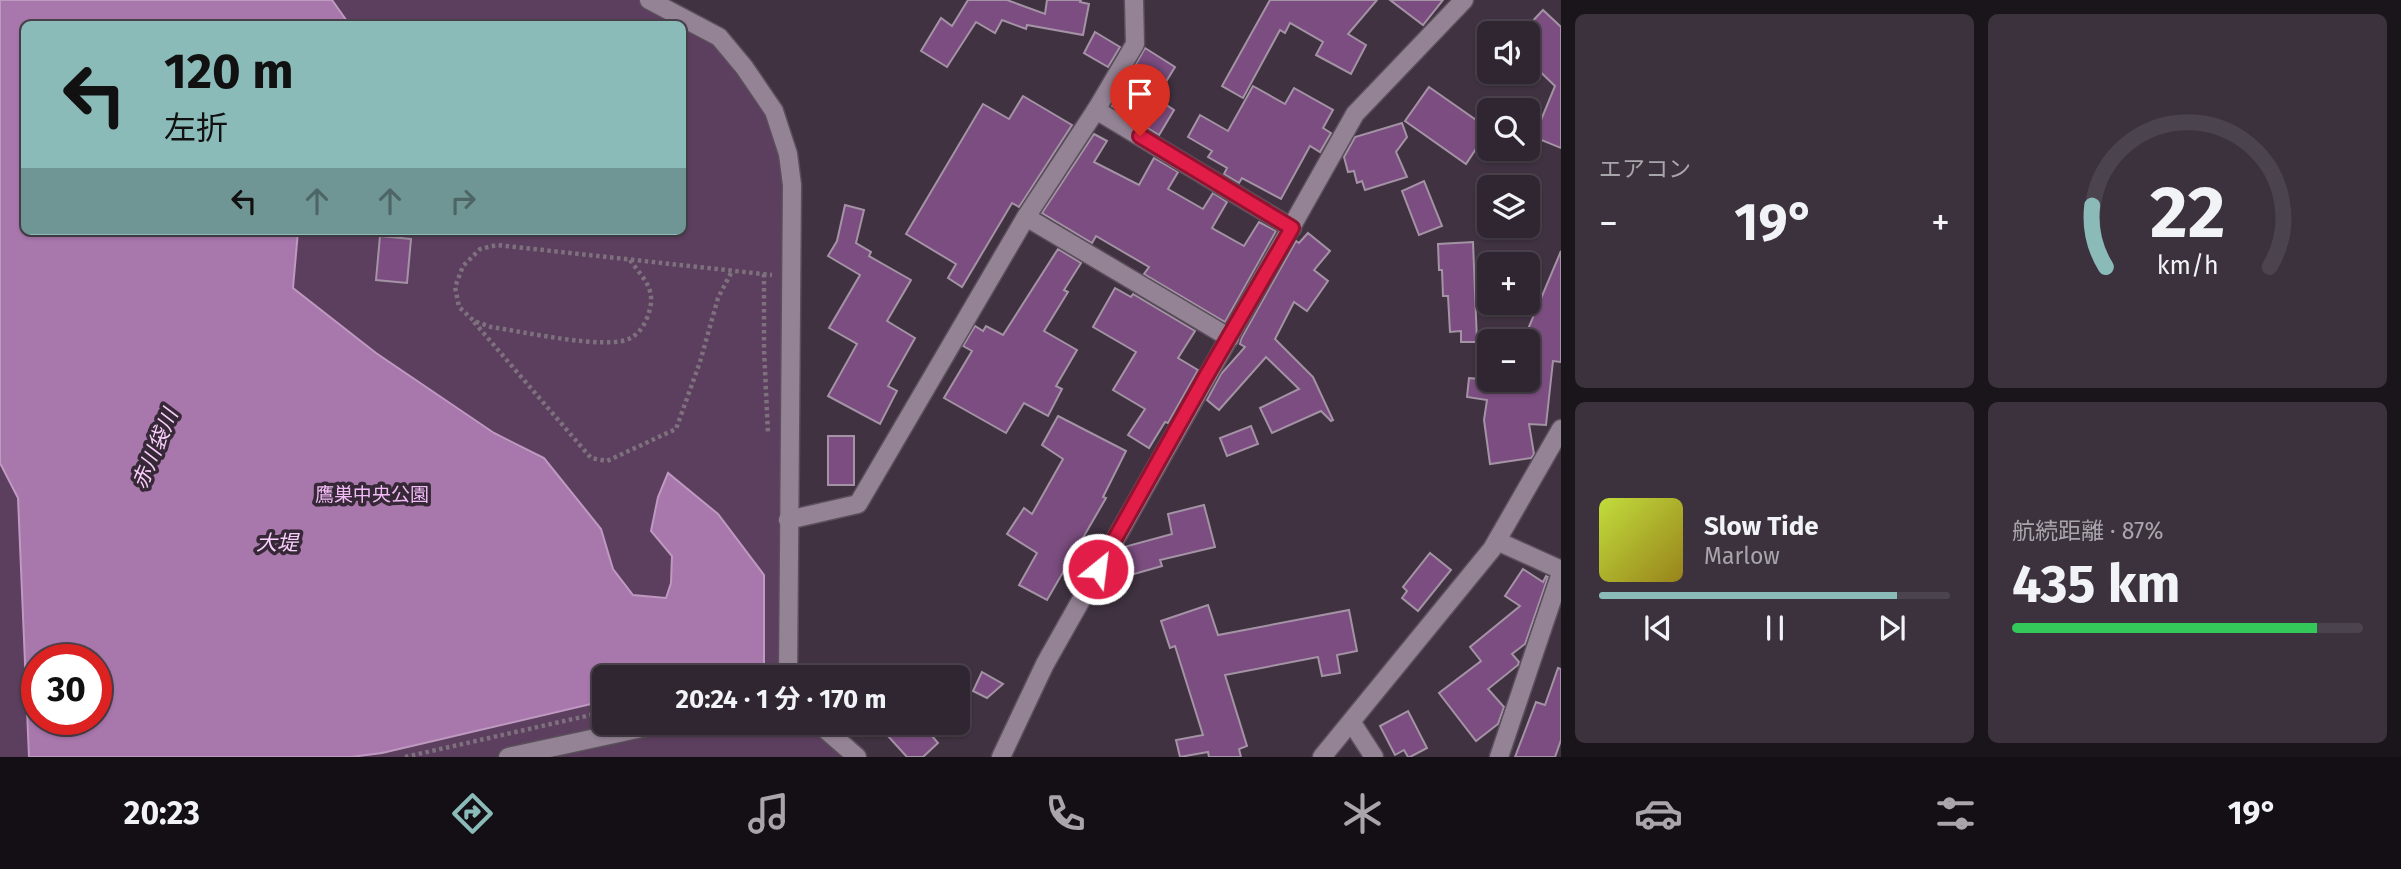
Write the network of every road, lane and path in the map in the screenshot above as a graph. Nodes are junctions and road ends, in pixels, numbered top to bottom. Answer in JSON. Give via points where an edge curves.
{"nodes":[{"id":1,"x":649,"y":0,"type":"edge"},
{"id":2,"x":1134,"y":0,"type":"edge"},
{"id":3,"x":1464,"y":0,"type":"edge"},
{"id":4,"x":1096,"y":110,"type":"junction"},
{"id":5,"x":1026,"y":217,"type":"junction"},
{"id":6,"x":1292,"y":228,"type":"junction"},
{"id":7,"x":630,"y":260,"type":"junction"},
{"id":8,"x":732,"y":271,"type":"junction"},
{"id":9,"x":791,"y":277,"type":"junction"},
{"id":10,"x":474,"y":321,"type":"junction"},
{"id":11,"x":1230,"y":338,"type":"junction"},
{"id":12,"x":1561,"y":429,"type":"edge"},
{"id":13,"x":788,"y":520,"type":"junction"},
{"id":14,"x":1497,"y":541,"type":"junction"},
{"id":15,"x":1561,"y":572,"type":"edge"},
{"id":16,"x":788,"y":665,"type":"edge"},
{"id":17,"x":592,"y":715,"type":"edge"},
{"id":18,"x":1352,"y":723,"type":"junction"},
{"id":19,"x":610,"y":735,"type":"edge"},
{"id":20,"x":832,"y":735,"type":"edge"},
{"id":21,"x":405,"y":757,"type":"edge"},
{"id":22,"x":508,"y":757,"type":"edge"},
{"id":23,"x":858,"y":757,"type":"edge"},
{"id":24,"x":1001,"y":757,"type":"edge"},
{"id":25,"x":1322,"y":757,"type":"edge"},
{"id":26,"x":1374,"y":757,"type":"edge"},
{"id":27,"x":1499,"y":757,"type":"edge"}],
"edges":[{"from":1,"to":9,"type":"street","via":[[719,37],[774,111],[792,185]]},
{"from":2,"to":4,"type":"street","via":[[1135,44]]},
{"from":3,"to":6,"type":"street","via":[[1355,114]]},
{"from":4,"to":5,"type":"street"},
{"from":4,"to":6,"type":"street"},
{"from":5,"to":11,"type":"street"},
{"from":5,"to":13,"type":"street","via":[[858,505]]},
{"from":6,"to":11,"type":"street"},
{"from":7,"to":8,"type":"path"},
{"from":7,"to":10,"type":"path","via":[[497,246],[480,249],[463,266],[455,287],[460,307]]},
{"from":7,"to":10,"type":"path","via":[[649,286],[653,303],[644,327],[630,339],[607,344]]},
{"from":8,"to":9,"type":"path"},
{"from":8,"to":10,"type":"path","via":[[718,298],[676,429],[607,461],[591,458]]},
{"from":9,"to":13,"type":"street"},
{"from":11,"to":24,"type":"street","via":[[1045,664]]},
{"from":12,"to":14,"type":"street"},
{"from":13,"to":16,"type":"street"},
{"from":14,"to":15,"type":"street"},
{"from":14,"to":18,"type":"street"},
{"from":15,"to":27,"type":"street"},
{"from":17,"to":21,"type":"path"},
{"from":18,"to":25,"type":"street"},
{"from":18,"to":26,"type":"street"},
{"from":19,"to":22,"type":"street"},
{"from":20,"to":23,"type":"street"}]}
